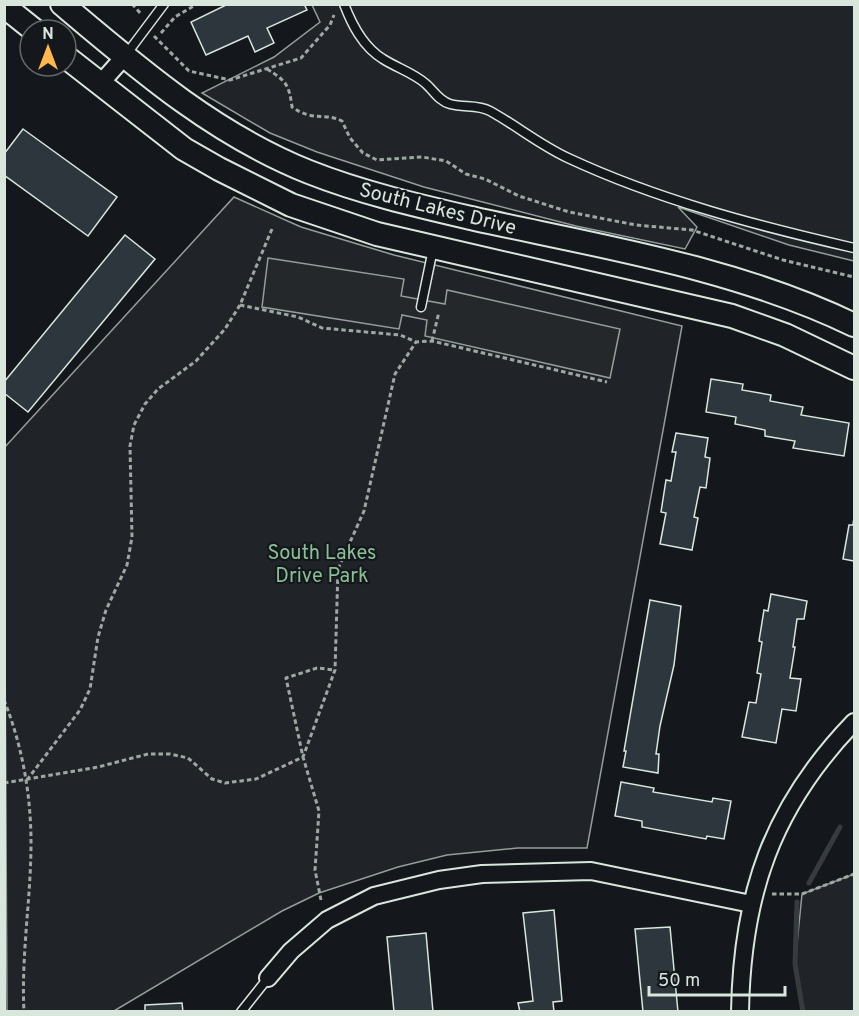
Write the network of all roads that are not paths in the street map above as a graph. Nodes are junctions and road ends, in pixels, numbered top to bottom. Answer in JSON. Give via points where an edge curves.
{"nodes":[{"id":1,"x":62,"y":4,"type":"edge"},
{"id":2,"x":164,"y":4,"type":"edge"},
{"id":3,"x":344,"y":4,"type":"edge"},
{"id":4,"x":4,"y":6,"type":"edge"},
{"id":5,"x":19,"y":18,"type":"edge"},
{"id":6,"x":124,"y":57,"type":"junction"},
{"id":7,"x":78,"y":67,"type":"edge"},
{"id":8,"x":99,"y":85,"type":"junction"},
{"id":9,"x":433,"y":248,"type":"junction"},
{"id":10,"x":855,"y":248,"type":"edge"},
{"id":11,"x":421,"y":308,"type":"dead end"},
{"id":12,"x":855,"y":325,"type":"edge"},
{"id":13,"x":855,"y":368,"type":"edge"},
{"id":14,"x":855,"y":722,"type":"edge"},
{"id":15,"x":751,"y":904,"type":"junction"},
{"id":16,"x":268,"y":978,"type":"joint"},
{"id":17,"x":241,"y":1011,"type":"edge"},
{"id":18,"x":740,"y":1011,"type":"edge"}],
"edges":[{"from":1,"to":6,"type":"main road","name":"South Lakes Drive"},
{"from":2,"to":6,"type":"lane"},
{"from":3,"to":10,"type":"lane","via":[[363,41],[448,104],[489,111],[569,159],[647,189],[737,218]]},
{"from":4,"to":5,"type":"main road"},
{"from":6,"to":8,"type":"street"},
{"from":6,"to":12,"type":"main road","name":"South Lakes Drive","via":[[220,128],[308,172],[434,210],[722,275],[781,293]]},
{"from":7,"to":8,"type":"main road","name":"South Lakes Drive"},
{"from":8,"to":9,"type":"main road","name":"South Lakes Drive","via":[[184,149],[255,188],[332,220]]},
{"from":9,"to":11,"type":"lane"},
{"from":9,"to":13,"type":"main road","name":"South Lakes Drive","via":[[732,316],[785,335]]},
{"from":14,"to":15,"type":"street","via":[[808,775],[785,812]]},
{"from":15,"to":16,"type":"street","via":[[591,871],[532,871],[457,878],[401,888],[357,903],[314,930]]},
{"from":15,"to":18,"type":"street"},
{"from":16,"to":17,"type":"lane"}]}
